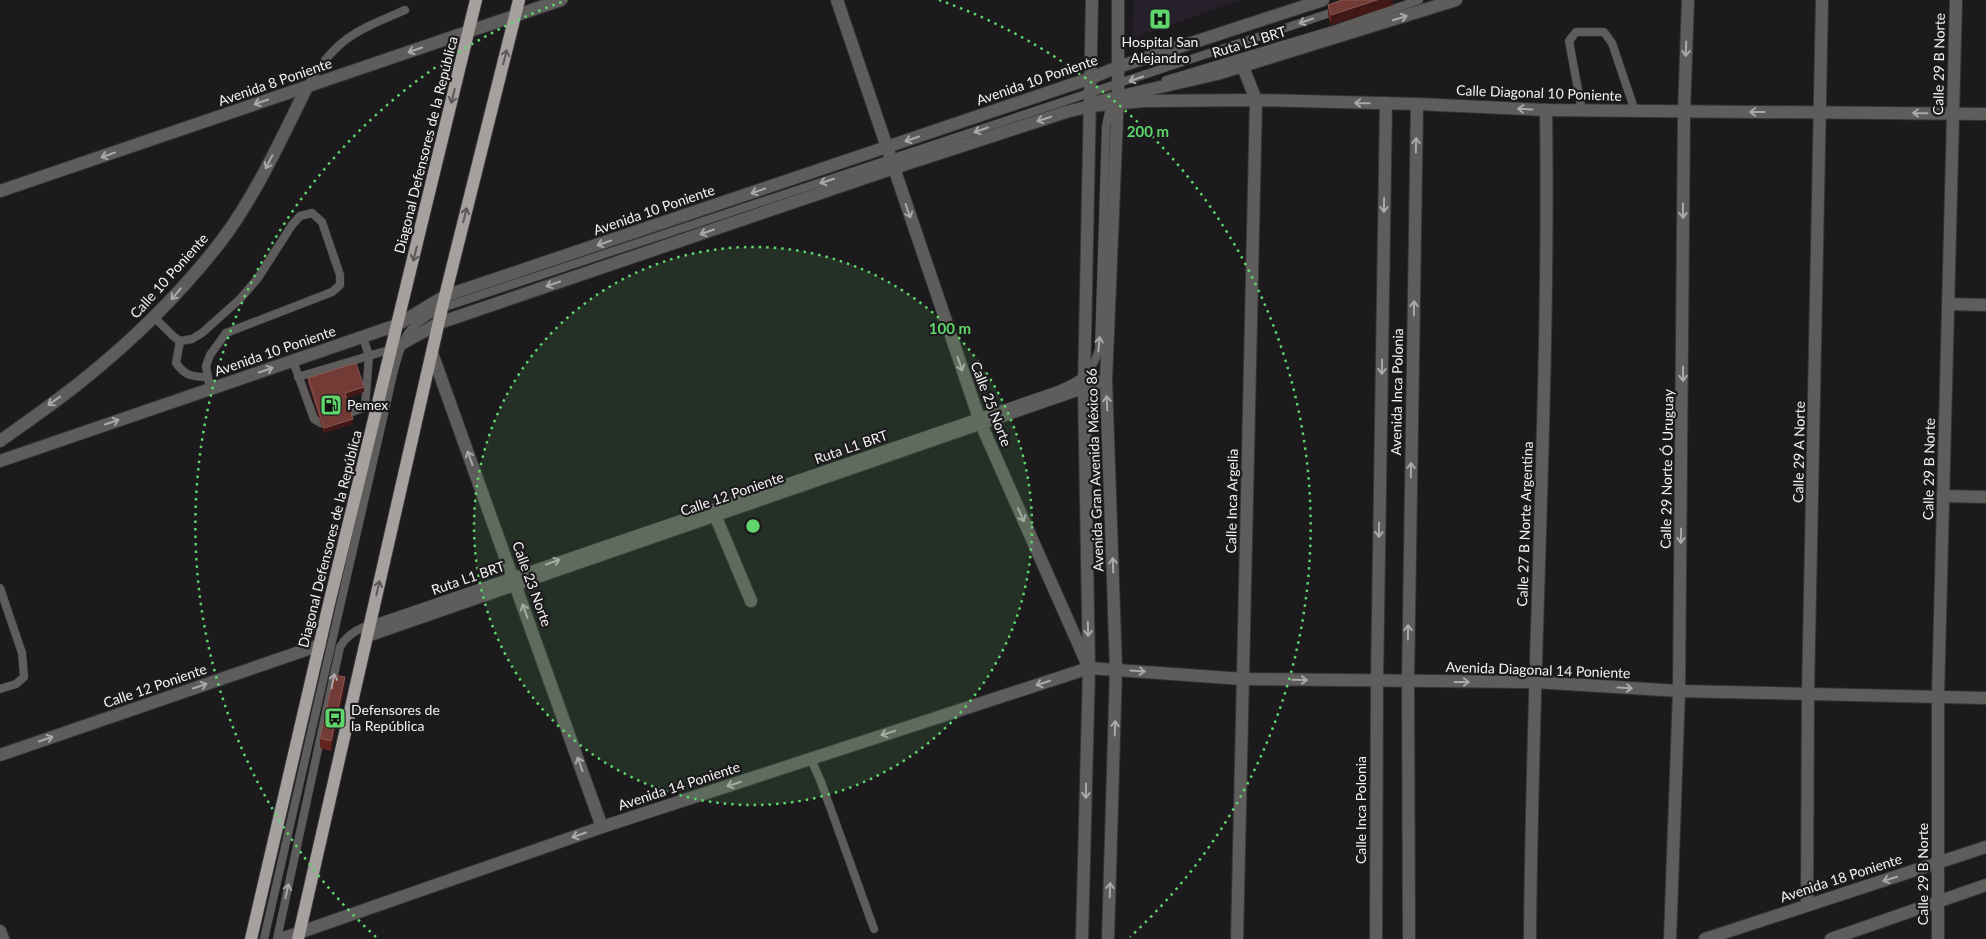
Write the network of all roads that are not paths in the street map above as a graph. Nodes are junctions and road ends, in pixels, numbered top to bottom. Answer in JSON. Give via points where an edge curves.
{"nodes":[{"id":1,"x":476,"y":0,"type":"edge"},
{"id":2,"x":519,"y":0,"type":"edge"},
{"id":3,"x":561,"y":0,"type":"edge"},
{"id":4,"x":838,"y":0,"type":"edge"},
{"id":5,"x":1092,"y":0,"type":"edge"},
{"id":6,"x":1118,"y":0,"type":"edge"},
{"id":7,"x":1323,"y":0,"type":"edge"},
{"id":8,"x":1419,"y":0,"type":"edge"},
{"id":9,"x":1456,"y":0,"type":"edge"},
{"id":10,"x":1688,"y":0,"type":"edge"},
{"id":11,"x":1822,"y":0,"type":"edge"},
{"id":12,"x":1956,"y":0,"type":"edge"},
{"id":13,"x":1341,"y":9,"type":"edge"},
{"id":14,"x":405,"y":10,"type":"dead end"},
{"id":15,"x":516,"y":15,"type":"junction"},
{"id":16,"x":469,"y":32,"type":"junction"},
{"id":17,"x":1118,"y":67,"type":"junction"},
{"id":18,"x":1243,"y":67,"type":"junction"},
{"id":19,"x":1091,"y":78,"type":"junction"},
{"id":20,"x":307,"y":87,"type":"junction"},
{"id":21,"x":1116,"y":97,"type":"junction"},
{"id":22,"x":1256,"y":100,"type":"junction"},
{"id":23,"x":1091,"y":101,"type":"junction"},
{"id":24,"x":1386,"y":103,"type":"junction"},
{"id":25,"x":1417,"y":104,"type":"junction"},
{"id":26,"x":1546,"y":110,"type":"junction"},
{"id":27,"x":1582,"y":111,"type":"junction"},
{"id":28,"x":1634,"y":111,"type":"junction"},
{"id":29,"x":1684,"y":112,"type":"junction"},
{"id":30,"x":1821,"y":112,"type":"junction"},
{"id":31,"x":1953,"y":114,"type":"junction"},
{"id":32,"x":1986,"y":114,"type":"edge"},
{"id":33,"x":891,"y":159,"type":"junction"},
{"id":34,"x":0,"y":191,"type":"edge"},
{"id":35,"x":443,"y":302,"type":"junction"},
{"id":36,"x":1948,"y":304,"type":"junction"},
{"id":37,"x":1986,"y":305,"type":"edge"},
{"id":38,"x":154,"y":317,"type":"junction"},
{"id":39,"x":439,"y":323,"type":"junction"},
{"id":40,"x":398,"y":325,"type":"junction"},
{"id":41,"x":363,"y":337,"type":"junction"},
{"id":42,"x":180,"y":341,"type":"junction"},
{"id":43,"x":397,"y":346,"type":"junction"},
{"id":44,"x":432,"y":353,"type":"junction"},
{"id":45,"x":369,"y":356,"type":"junction"},
{"id":46,"x":293,"y":361,"type":"junction"},
{"id":47,"x":298,"y":377,"type":"junction"},
{"id":48,"x":1106,"y":380,"type":"junction"},
{"id":49,"x":1084,"y":382,"type":"junction"},
{"id":50,"x":209,"y":383,"type":"junction"},
{"id":51,"x":379,"y":402,"type":"junction"},
{"id":52,"x":366,"y":407,"type":"junction"},
{"id":53,"x":350,"y":413,"type":"edge"},
{"id":54,"x":979,"y":420,"type":"junction"},
{"id":55,"x":321,"y":423,"type":"edge"},
{"id":56,"x":0,"y":441,"type":"edge"},
{"id":57,"x":0,"y":461,"type":"edge"},
{"id":58,"x":1944,"y":496,"type":"junction"},
{"id":59,"x":1986,"y":498,"type":"edge"},
{"id":60,"x":715,"y":516,"type":"junction"},
{"id":61,"x":514,"y":580,"type":"junction"},
{"id":62,"x":0,"y":588,"type":"edge"},
{"id":63,"x":751,"y":601,"type":"dead end"},
{"id":64,"x":368,"y":630,"type":"junction"},
{"id":65,"x":320,"y":645,"type":"junction"},
{"id":66,"x":1089,"y":668,"type":"junction"},
{"id":67,"x":1116,"y":669,"type":"junction"},
{"id":68,"x":1243,"y":679,"type":"junction"},
{"id":69,"x":1377,"y":681,"type":"junction"},
{"id":70,"x":1408,"y":681,"type":"junction"},
{"id":71,"x":1535,"y":682,"type":"junction"},
{"id":72,"x":0,"y":690,"type":"edge"},
{"id":73,"x":1679,"y":691,"type":"junction"},
{"id":74,"x":1808,"y":693,"type":"junction"},
{"id":75,"x":1938,"y":696,"type":"junction"},
{"id":76,"x":1986,"y":698,"type":"edge"},
{"id":77,"x":0,"y":755,"type":"edge"},
{"id":78,"x":811,"y":758,"type":"junction"},
{"id":79,"x":602,"y":826,"type":"junction"},
{"id":80,"x":1986,"y":847,"type":"edge"},
{"id":81,"x":1938,"y":864,"type":"junction"},
{"id":82,"x":1986,"y":885,"type":"edge"},
{"id":83,"x":1938,"y":901,"type":"junction"},
{"id":84,"x":1807,"y":904,"type":"junction"},
{"id":85,"x":874,"y":929,"type":"dead end"},
{"id":86,"x":0,"y":931,"type":"edge"},
{"id":87,"x":299,"y":936,"type":"edge"},
{"id":88,"x":3,"y":939,"type":"edge"},
{"id":89,"x":251,"y":939,"type":"edge"},
{"id":90,"x":264,"y":939,"type":"edge"},
{"id":91,"x":276,"y":939,"type":"edge"},
{"id":92,"x":281,"y":939,"type":"edge"},
{"id":93,"x":1082,"y":939,"type":"edge"},
{"id":94,"x":1108,"y":939,"type":"edge"},
{"id":95,"x":1237,"y":939,"type":"edge"},
{"id":96,"x":1376,"y":939,"type":"edge"},
{"id":97,"x":1409,"y":939,"type":"edge"},
{"id":98,"x":1530,"y":939,"type":"edge"},
{"id":99,"x":1670,"y":939,"type":"edge"},
{"id":100,"x":1704,"y":939,"type":"edge"},
{"id":101,"x":1831,"y":939,"type":"edge"},
{"id":102,"x":1938,"y":939,"type":"edge"}],
"edges":[{"from":1,"to":16,"type":"main road","name":"Diagonal Defensores de la República"},
{"from":2,"to":15,"type":"main road"},
{"from":3,"to":15,"type":"street","name":"Avenida 8 Poniente"},
{"from":4,"to":33,"type":"street","name":"Calle 25 Norte"},
{"from":5,"to":19,"type":"street","name":"Avenida Gran Avenida México 86"},
{"from":6,"to":17,"type":"street","name":"Avenida Gran Avenida México 86"},
{"from":7,"to":17,"type":"street","name":"Avenida 10 Poniente"},
{"from":8,"to":21,"type":"lane","name":"Ruta L1 BRT"},
{"from":18,"to":9,"type":"street","name":"Avenida 10 Poniente","one_way":true},
{"from":10,"to":29,"type":"street","name":"Calle 29 Norte Ó Uruguay","one_way":true},
{"from":11,"to":30,"type":"street","name":"Calle 29 A Norte"},
{"from":12,"to":31,"type":"street","name":"Calle 29 B Norte"},
{"from":13,"to":21,"type":"lane","name":"Ruta L1 BRT","one_way":true},
{"from":14,"to":20,"type":"lane","via":[[361,29],[333,49]]},
{"from":15,"to":16,"type":"street","name":"Avenida 8 Poniente"},
{"from":35,"to":15,"type":"main road","one_way":true},
{"from":16,"to":20,"type":"street","name":"Avenida 8 Poniente","one_way":true},
{"from":16,"to":40,"type":"main road","name":"Diagonal Defensores de la República","one_way":true},
{"from":17,"to":19,"type":"street","name":"Avenida 10 Poniente"},
{"from":17,"to":21,"type":"street","name":"Avenida Gran Avenida México 86"},
{"from":18,"to":21,"type":"street","name":"Avenida 10 Poniente"},
{"from":18,"to":22,"type":"street","name":"Calle Inca Argelia"},
{"from":19,"to":23,"type":"street","name":"Avenida Gran Avenida México 86"},
{"from":19,"to":33,"type":"street","name":"Avenida 10 Poniente","one_way":true},
{"from":20,"to":34,"type":"street","name":"Avenida 8 Poniente","one_way":true},
{"from":20,"to":38,"type":"street","name":"Calle 10 Poniente","one_way":true,"via":[[259,182],[222,239]]},
{"from":21,"to":22,"type":"street","name":"Calle Diagonal 10 Poniente","via":[[1144,101]]},
{"from":21,"to":23,"type":"street","name":"Avenida 10 Poniente"},
{"from":21,"to":48,"type":"street","name":"Avenida Gran Avenida México 86"},
{"from":49,"to":21,"type":"lane","one_way":true,"via":[[1099,348],[1106,126]]},
{"from":24,"to":22,"type":"street","name":"Calle Diagonal 10 Poniente","one_way":true},
{"from":22,"to":68,"type":"street","name":"Calle Inca Argelia"},
{"from":23,"to":33,"type":"street","name":"Avenida 10 Poniente","one_way":true,"via":[[1066,112]]},
{"from":23,"to":49,"type":"street","name":"Avenida Gran Avenida México 86"},
{"from":24,"to":25,"type":"street","name":"Calle Diagonal 10 Poniente"},
{"from":24,"to":69,"type":"street","name":"Avenida Inca Polonia","one_way":true},
{"from":26,"to":25,"type":"street","name":"Calle Diagonal 10 Poniente","one_way":true},
{"from":70,"to":25,"type":"street","name":"Avenida Inca Polonia","one_way":true},
{"from":26,"to":27,"type":"street","name":"Calle Diagonal 10 Poniente"},
{"from":26,"to":71,"type":"street","name":"Calle 27 B Norte Argentina","via":[[1544,401]]},
{"from":27,"to":28,"type":"street","name":"Calle Diagonal 10 Poniente"},
{"from":27,"to":28,"type":"lane","via":[[1568,42],[1576,32],[1604,32],[1612,43]]},
{"from":28,"to":29,"type":"street","name":"Calle Diagonal 10 Poniente"},
{"from":30,"to":29,"type":"street","name":"Calle Diagonal 10 Poniente","one_way":true},
{"from":29,"to":73,"type":"street","name":"Calle 29 Norte Ó Uruguay","one_way":true},
{"from":31,"to":30,"type":"street","name":"Calle Diagonal 10 Poniente","one_way":true},
{"from":30,"to":74,"type":"street","name":"Calle 29 A Norte"},
{"from":31,"to":32,"type":"street","name":"Calle Diagonal 10 Poniente"},
{"from":31,"to":36,"type":"street","name":"Calle 29 B Norte"},
{"from":33,"to":35,"type":"street","name":"Avenida 10 Poniente","one_way":true},
{"from":33,"to":39,"type":"street","name":"Avenida 10 Poniente","one_way":true},
{"from":33,"to":54,"type":"street","name":"Calle 25 Norte","one_way":true},
{"from":35,"to":39,"type":"main road"},
{"from":35,"to":40,"type":"street","name":"Avenida 10 Poniente"},
{"from":35,"to":43,"type":"lane","via":[[412,326]]},
{"from":36,"to":37,"type":"street"},
{"from":36,"to":58,"type":"street","name":"Calle 29 B Norte"},
{"from":38,"to":42,"type":"lane"},
{"from":38,"to":56,"type":"street","name":"Calle 10 Poniente","one_way":true,"via":[[82,381]]},
{"from":39,"to":43,"type":"street","name":"Avenida 10 Poniente"},
{"from":39,"to":44,"type":"main road"},
{"from":40,"to":41,"type":"street","name":"Avenida 10 Poniente"},
{"from":40,"to":43,"type":"main road","name":"Diagonal Defensores de la República"},
{"from":41,"to":45,"type":"lane"},
{"from":41,"to":46,"type":"street","name":"Avenida 10 Poniente"},
{"from":42,"to":50,"type":"lane","via":[[176,363],[182,371]]},
{"from":42,"to":50,"type":"lane","via":[[192,340],[202,333],[240,299],[300,216],[312,213],[322,222],[340,275],[340,285],[332,292],[226,333],[206,366]]},
{"from":43,"to":45,"type":"lane"},
{"from":43,"to":51,"type":"main road","name":"Diagonal Defensores de la República"},
{"from":43,"to":90,"type":"lane"},
{"from":61,"to":44,"type":"street","name":"Calle 23 Norte","one_way":true},
{"from":64,"to":44,"type":"main road","one_way":true},
{"from":45,"to":47,"type":"lane"},
{"from":45,"to":52,"type":"lane"},
{"from":46,"to":47,"type":"lane"},
{"from":50,"to":46,"type":"street","name":"Avenida 10 Poniente","one_way":true},
{"from":47,"to":55,"type":"lane","via":[[314,419]]},
{"from":48,"to":49,"type":"street","name":"Calle 12 Poniente"},
{"from":67,"to":48,"type":"street","name":"Avenida Gran Avenida México 86","one_way":true},
{"from":49,"to":54,"type":"street","name":"Calle 12 Poniente"},
{"from":49,"to":66,"type":"street","name":"Avenida Gran Avenida México 86","one_way":true},
{"from":57,"to":50,"type":"street","name":"Avenida 10 Poniente","one_way":true},
{"from":51,"to":52,"type":"lane"},
{"from":51,"to":65,"type":"main road","name":"Diagonal Defensores de la República"},
{"from":52,"to":53,"type":"lane"},
{"from":54,"to":60,"type":"street","name":"Calle 12 Poniente"},
{"from":61,"to":54,"type":"lane","name":"Ruta L1 BRT","one_way":true},
{"from":54,"to":66,"type":"street","name":"Calle 25 Norte","one_way":true},
{"from":58,"to":59,"type":"street"},
{"from":58,"to":75,"type":"street","name":"Calle 29 B Norte"},
{"from":60,"to":61,"type":"street","name":"Calle 12 Poniente"},
{"from":60,"to":63,"type":"street"},
{"from":61,"to":64,"type":"street","name":"Calle 12 Poniente"},
{"from":79,"to":61,"type":"street","name":"Calle 23 Norte","one_way":true},
{"from":62,"to":72,"type":"lane","via":[[22,653],[24,677]]},
{"from":64,"to":87,"type":"main road"},
{"from":91,"to":64,"type":"lane","one_way":true,"via":[[340,646],[348,635]]},
{"from":77,"to":65,"type":"street","name":"Calle 12 Poniente","one_way":true},
{"from":65,"to":89,"type":"main road","name":"Diagonal Defensores de la República"},
{"from":66,"to":67,"type":"street","name":"Avenida Diagonal 14 Poniente"},
{"from":66,"to":78,"type":"street","name":"Avenida 14 Poniente","one_way":true},
{"from":66,"to":93,"type":"street","name":"Avenida Gran Avenida México 86","one_way":true},
{"from":67,"to":68,"type":"street","name":"Avenida Diagonal 14 Poniente","one_way":true},
{"from":94,"to":67,"type":"street","name":"Avenida Gran Avenida México 86","one_way":true},
{"from":68,"to":69,"type":"street","name":"Avenida Diagonal 14 Poniente","one_way":true},
{"from":68,"to":95,"type":"street","name":"Calle Inca Argelia"},
{"from":69,"to":70,"type":"street","name":"Avenida Diagonal 14 Poniente"},
{"from":69,"to":96,"type":"street","name":"Calle Inca Polonia"},
{"from":70,"to":71,"type":"street","name":"Avenida Diagonal 14 Poniente","one_way":true},
{"from":70,"to":97,"type":"street"},
{"from":71,"to":73,"type":"street","name":"Avenida Diagonal 14 Poniente","one_way":true},
{"from":71,"to":98,"type":"street","name":"Calle 27 B Norte Argentina"},
{"from":73,"to":74,"type":"street","name":"Avenida Diagonal 14 Poniente"},
{"from":73,"to":99,"type":"street","name":"Calle 29 Norte Ó Uruguay"},
{"from":74,"to":75,"type":"street","name":"Avenida Diagonal 14 Poniente"},
{"from":74,"to":84,"type":"street","name":"Calle 29 A Norte"},
{"from":75,"to":76,"type":"street","name":"Avenida Diagonal 14 Poniente"},
{"from":75,"to":81,"type":"street","name":"Calle 29 B Norte"},
{"from":78,"to":79,"type":"street","name":"Avenida 14 Poniente","one_way":true},
{"from":78,"to":85,"type":"lane"},
{"from":79,"to":87,"type":"street","name":"Avenida 14 Poniente","one_way":true},
{"from":80,"to":81,"type":"street","name":"Avenida 18 Poniente"},
{"from":81,"to":83,"type":"street","name":"Calle 29 B Norte"},
{"from":81,"to":84,"type":"street","name":"Avenida 18 Poniente","one_way":true},
{"from":82,"to":83,"type":"street"},
{"from":83,"to":101,"type":"street"},
{"from":83,"to":102,"type":"street","name":"Calle 29 B Norte"},
{"from":84,"to":100,"type":"street","name":"Avenida 18 Poniente"},
{"from":86,"to":88,"type":"street"},
{"from":87,"to":92,"type":"street","name":"Avenida 14 Poniente"}]}
